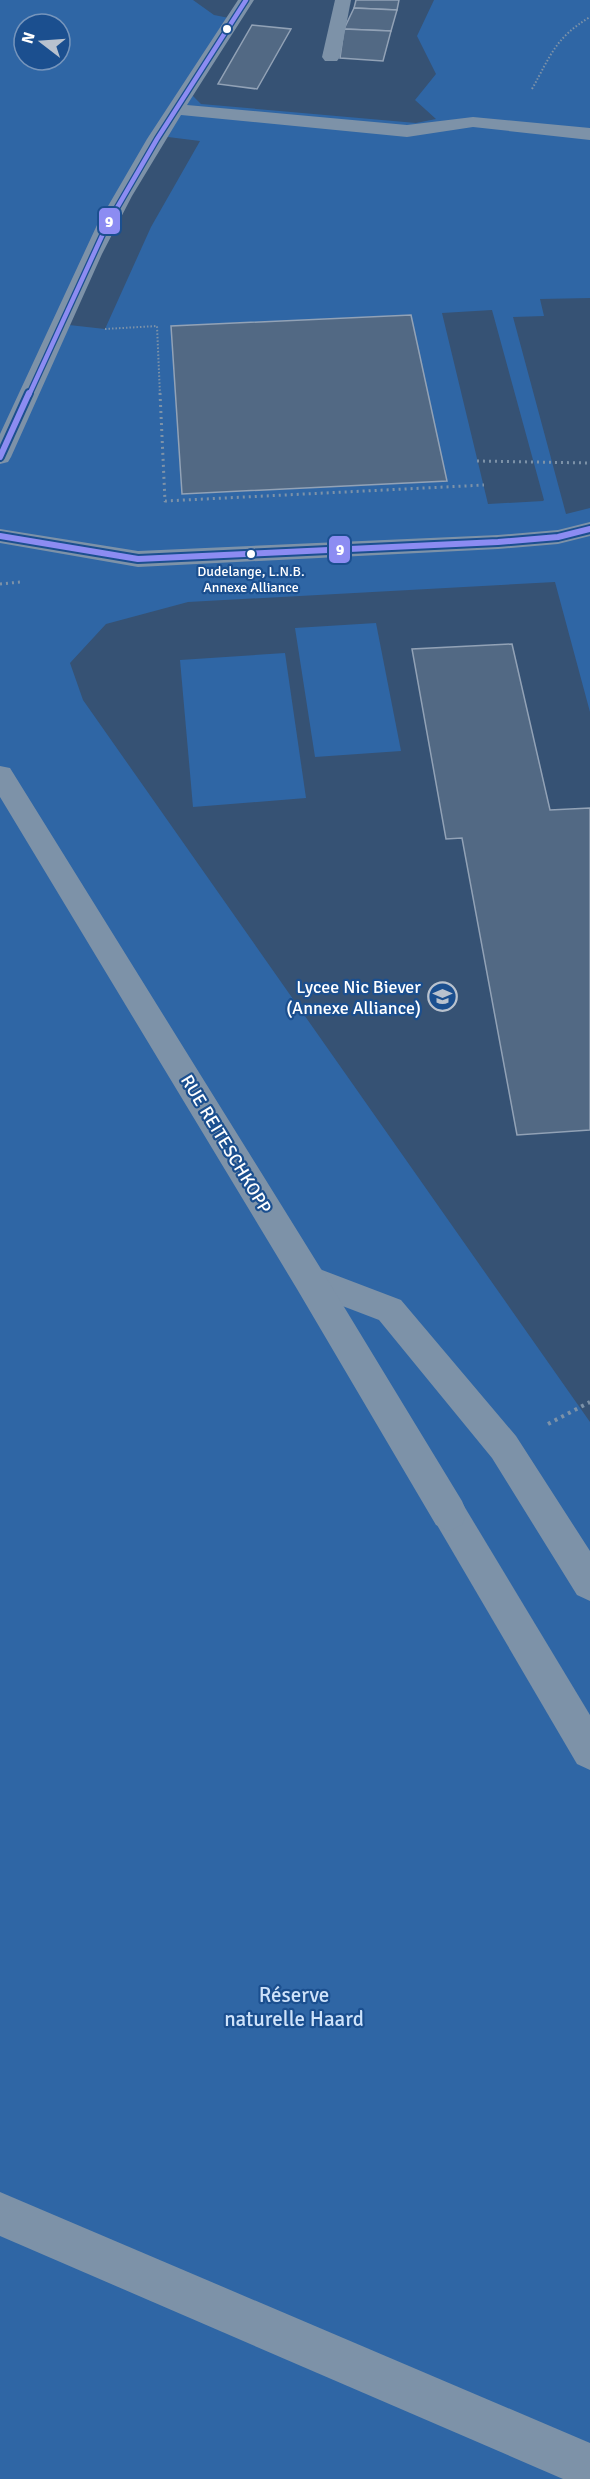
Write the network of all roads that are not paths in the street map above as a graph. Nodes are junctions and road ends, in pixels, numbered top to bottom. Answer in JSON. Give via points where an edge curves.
{"nodes":[{"id":1,"x":246,"y":0,"type":"edge"},
{"id":2,"x":343,"y":0,"type":"edge"},
{"id":3,"x":331,"y":57,"type":"dead end"},
{"id":4,"x":176,"y":109,"type":"junction"},
{"id":5,"x":590,"y":134,"type":"edge"},
{"id":6,"x":0,"y":457,"type":"edge"},
{"id":7,"x":590,"y":529,"type":"edge"},
{"id":8,"x":0,"y":536,"type":"edge"},
{"id":9,"x":0,"y":775,"type":"edge"},
{"id":10,"x":309,"y":1279,"type":"junction"},
{"id":11,"x":449,"y":1513,"type":"joint"},
{"id":12,"x":590,"y":1583,"type":"edge"},
{"id":13,"x":590,"y":1751,"type":"edge"},
{"id":14,"x":0,"y":2214,"type":"edge"},
{"id":15,"x":590,"y":2467,"type":"edge"}],
"edges":[{"from":1,"to":4,"type":"street"},
{"from":2,"to":3,"type":"street"},
{"from":4,"to":5,"type":"street","via":[[407,131],[473,122]]},
{"from":4,"to":6,"type":"street","via":[[107,224]]},
{"from":7,"to":8,"type":"street","via":[[558,537],[498,542],[138,559]]},
{"from":9,"to":10,"type":"street","name":"RUE REITESCHKOPP"},
{"from":10,"to":11,"type":"street","name":"RUE REITESCHKOPP"},
{"from":10,"to":12,"type":"lane","via":[[390,1310],[504,1447]]},
{"from":11,"to":13,"type":"lane"},
{"from":14,"to":15,"type":"lane"}]}
